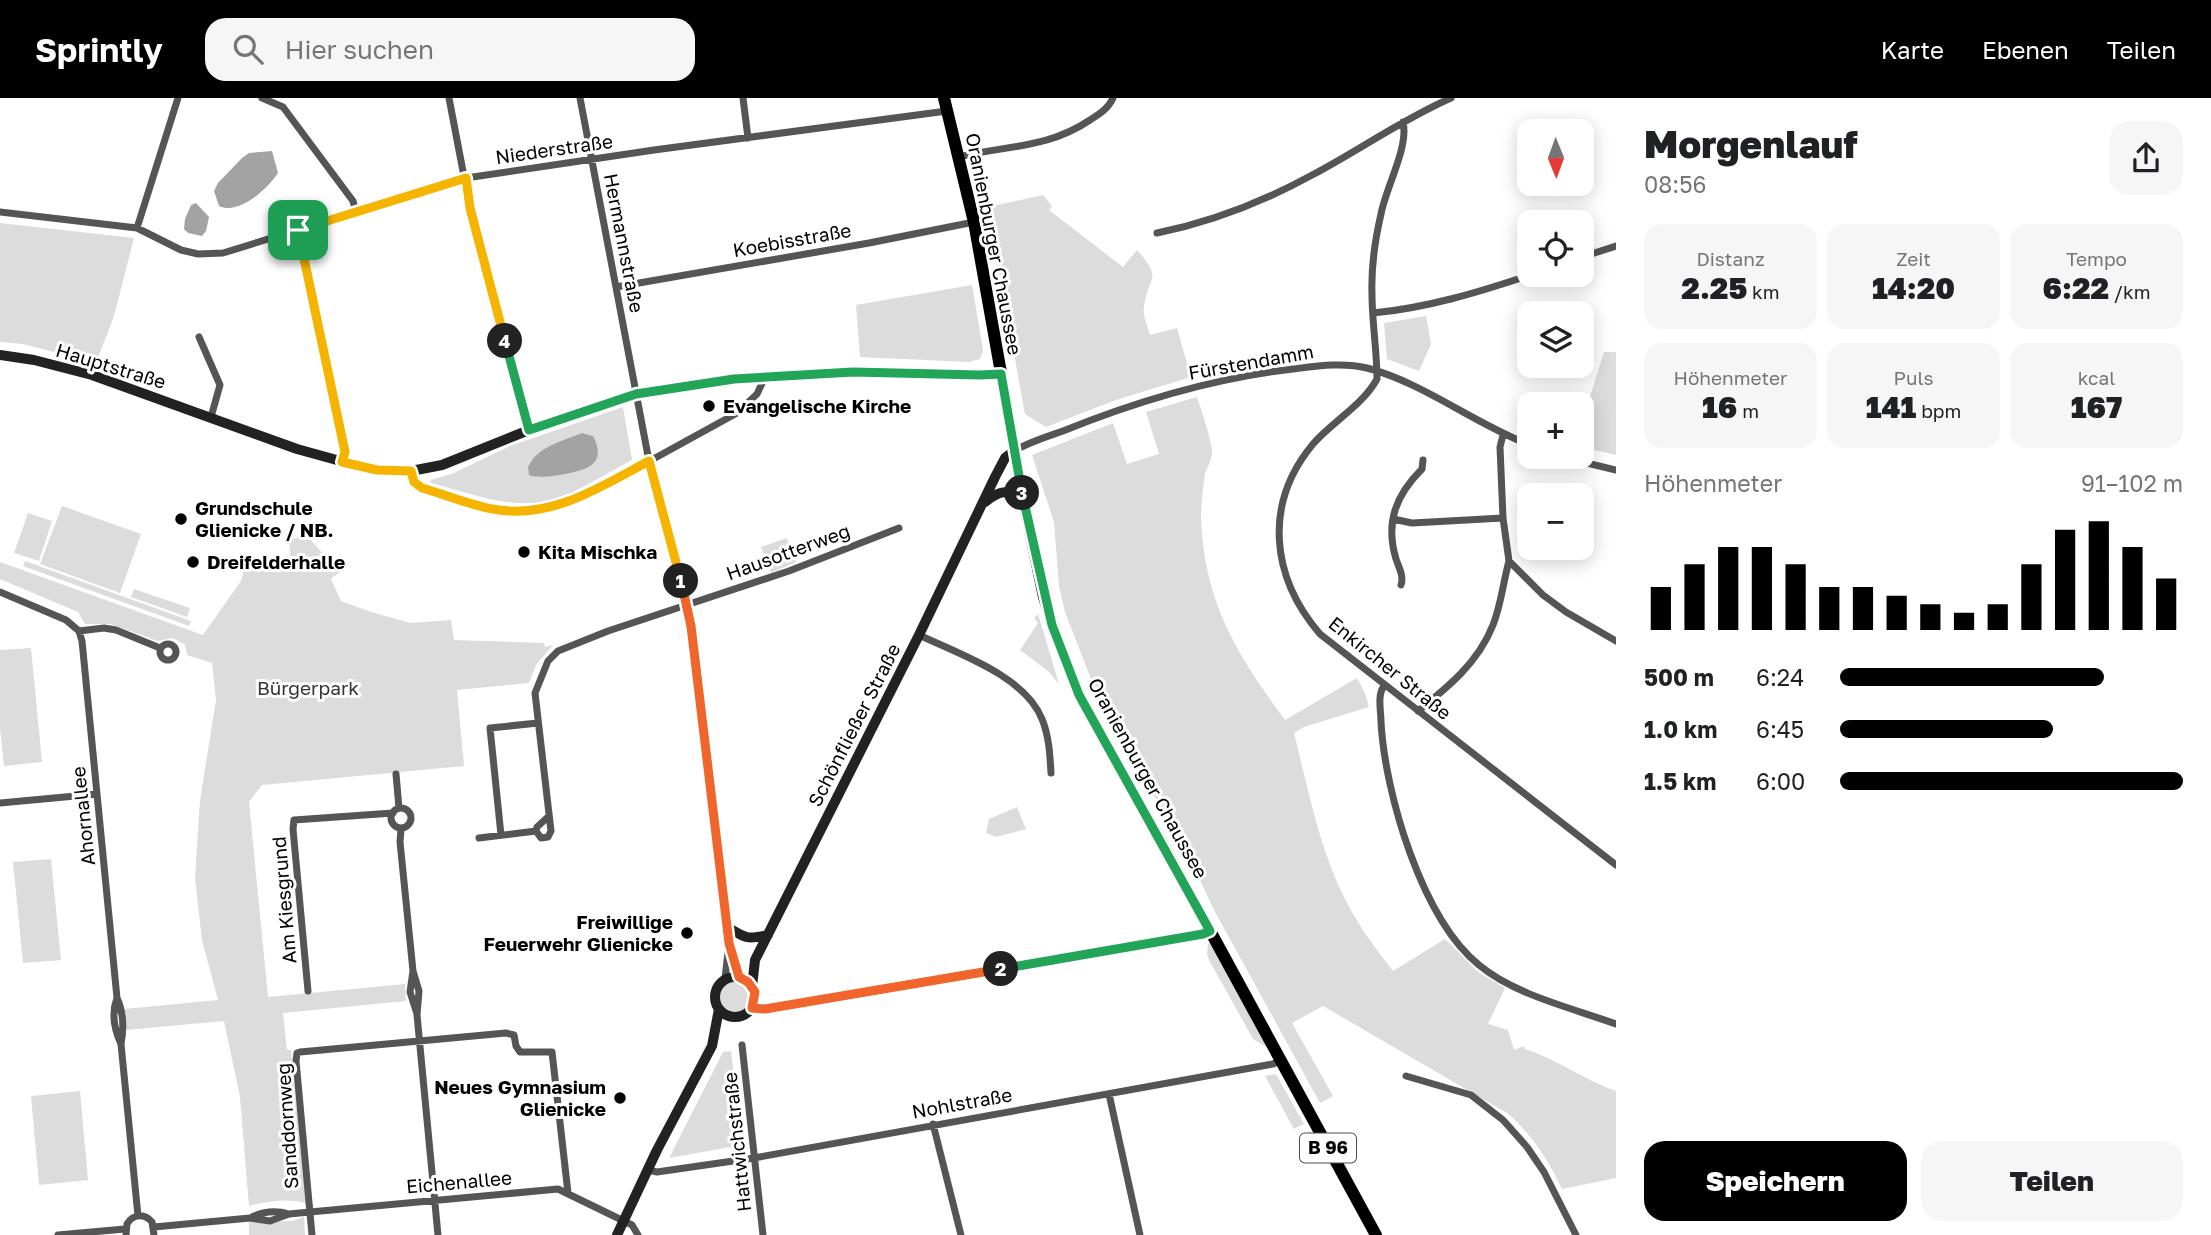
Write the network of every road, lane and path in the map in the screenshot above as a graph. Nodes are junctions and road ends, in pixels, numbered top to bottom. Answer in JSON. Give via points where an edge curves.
{"nodes":[{"id":1,"x":178,"y":98,"type":"edge"},
{"id":2,"x":262,"y":98,"type":"edge"},
{"id":3,"x":449,"y":98,"type":"edge"},
{"id":4,"x":580,"y":98,"type":"edge"},
{"id":5,"x":743,"y":98,"type":"edge"},
{"id":6,"x":944,"y":98,"type":"edge"},
{"id":7,"x":1113,"y":98,"type":"edge"},
{"id":8,"x":1451,"y":98,"type":"edge"},
{"id":9,"x":947,"y":111,"type":"junction"},
{"id":10,"x":1403,"y":121,"type":"junction"},
{"id":11,"x":748,"y":138,"type":"junction"},
{"id":12,"x":958,"y":157,"type":"junction"},
{"id":13,"x":592,"y":159,"type":"junction"},
{"id":14,"x":466,"y":178,"type":"junction"},
{"id":15,"x":0,"y":212,"type":"edge"},
{"id":16,"x":356,"y":212,"type":"junction"},
{"id":17,"x":974,"y":222,"type":"junction"},
{"id":18,"x":137,"y":228,"type":"junction"},
{"id":19,"x":298,"y":230,"type":"junction"},
{"id":20,"x":1157,"y":233,"type":"dead end"},
{"id":21,"x":1616,"y":246,"type":"edge"},
{"id":22,"x":1594,"y":253,"type":"edge"},
{"id":23,"x":1517,"y":279,"type":"edge"},
{"id":24,"x":616,"y":286,"type":"junction"},
{"id":25,"x":1373,"y":313,"type":"junction"},
{"id":26,"x":199,"y":337,"type":"dead end"},
{"id":27,"x":0,"y":355,"type":"edge"},
{"id":28,"x":1377,"y":372,"type":"junction"},
{"id":29,"x":1001,"y":374,"type":"junction"},
{"id":30,"x":765,"y":377,"type":"junction"},
{"id":31,"x":636,"y":394,"type":"junction"},
{"id":32,"x":211,"y":417,"type":"junction"},
{"id":33,"x":529,"y":430,"type":"junction"},
{"id":34,"x":1503,"y":435,"type":"junction"},
{"id":35,"x":1517,"y":440,"type":"edge"},
{"id":36,"x":1014,"y":451,"type":"junction"},
{"id":37,"x":1423,"y":460,"type":"dead end"},
{"id":38,"x":649,"y":461,"type":"junction"},
{"id":39,"x":342,"y":462,"type":"junction"},
{"id":40,"x":1594,"y":465,"type":"edge"},
{"id":41,"x":1616,"y":470,"type":"edge"},
{"id":42,"x":411,"y":471,"type":"junction"},
{"id":43,"x":983,"y":504,"type":"junction"},
{"id":44,"x":1025,"y":507,"type":"junction"},
{"id":45,"x":1503,"y":518,"type":"junction"},
{"id":46,"x":1393,"y":519,"type":"junction"},
{"id":47,"x":899,"y":528,"type":"dead end"},
{"id":48,"x":1509,"y":561,"type":"junction"},
{"id":49,"x":1401,"y":585,"type":"dead end"},
{"id":50,"x":0,"y":592,"type":"edge"},
{"id":51,"x":687,"y":604,"type":"junction"},
{"id":52,"x":79,"y":631,"type":"junction"},
{"id":53,"x":919,"y":635,"type":"junction"},
{"id":54,"x":1616,"y":641,"type":"edge"},
{"id":55,"x":160,"y":648,"type":"dead end"},
{"id":56,"x":1384,"y":686,"type":"junction"},
{"id":57,"x":1418,"y":711,"type":"junction"},
{"id":58,"x":538,"y":723,"type":"junction"},
{"id":59,"x":1051,"y":773,"type":"dead end"},
{"id":60,"x":396,"y":774,"type":"dead end"},
{"id":61,"x":97,"y":794,"type":"junction"},
{"id":62,"x":0,"y":803,"type":"edge"},
{"id":63,"x":396,"y":811,"type":"junction"},
{"id":64,"x":549,"y":816,"type":"junction"},
{"id":65,"x":401,"y":829,"type":"junction"},
{"id":66,"x":536,"y":831,"type":"junction"},
{"id":67,"x":501,"y":835,"type":"junction"},
{"id":68,"x":479,"y":838,"type":"dead end"},
{"id":69,"x":1616,"y":865,"type":"edge"},
{"id":70,"x":727,"y":927,"type":"junction"},
{"id":71,"x":1210,"y":931,"type":"junction"},
{"id":72,"x":768,"y":935,"type":"junction"},
{"id":73,"x":729,"y":943,"type":"junction"},
{"id":74,"x":755,"y":960,"type":"junction"},
{"id":75,"x":740,"y":978,"type":"junction"},
{"id":76,"x":726,"y":979,"type":"junction"},
{"id":77,"x":752,"y":987,"type":"junction"},
{"id":78,"x":308,"y":991,"type":"dead end"},
{"id":79,"x":752,"y":1008,"type":"junction"},
{"id":80,"x":719,"y":1009,"type":"junction"},
{"id":81,"x":733,"y":1017,"type":"junction"},
{"id":82,"x":1616,"y":1024,"type":"edge"},
{"id":83,"x":419,"y":1040,"type":"junction"},
{"id":84,"x":714,"y":1041,"type":"junction"},
{"id":85,"x":742,"y":1045,"type":"dead end"},
{"id":86,"x":1281,"y":1060,"type":"junction"},
{"id":87,"x":1406,"y":1076,"type":"dead end"},
{"id":88,"x":1109,"y":1094,"type":"junction"},
{"id":89,"x":933,"y":1124,"type":"junction"},
{"id":90,"x":754,"y":1158,"type":"junction"},
{"id":91,"x":648,"y":1170,"type":"junction"},
{"id":92,"x":568,"y":1194,"type":"junction"},
{"id":93,"x":435,"y":1199,"type":"junction"},
{"id":94,"x":310,"y":1212,"type":"junction"},
{"id":95,"x":138,"y":1216,"type":"junction"},
{"id":96,"x":624,"y":1221,"type":"junction"},
{"id":97,"x":154,"y":1231,"type":"edge"},
{"id":98,"x":125,"y":1232,"type":"edge"},
{"id":99,"x":58,"y":1235,"type":"edge"},
{"id":100,"x":312,"y":1235,"type":"edge"},
{"id":101,"x":438,"y":1235,"type":"edge"},
{"id":102,"x":617,"y":1235,"type":"edge"},
{"id":103,"x":638,"y":1235,"type":"edge"},
{"id":104,"x":762,"y":1235,"type":"edge"},
{"id":105,"x":961,"y":1235,"type":"edge"},
{"id":106,"x":1140,"y":1235,"type":"edge"},
{"id":107,"x":1376,"y":1235,"type":"edge"},
{"id":108,"x":1576,"y":1235,"type":"edge"}],
"edges":[{"from":1,"to":18,"type":"street"},
{"from":2,"to":16,"type":"street","via":[[283,107],[353,201]]},
{"from":3,"to":14,"type":"street"},
{"from":4,"to":13,"type":"street","name":"Hermannstraße"},
{"from":5,"to":11,"type":"street"},
{"from":6,"to":9,"type":"main road","name":"Oranienburger Chaussee","number":"B 96"},
{"from":7,"to":12,"type":"street","via":[[1106,109],[1050,141]]},
{"from":8,"to":10,"type":"street"},
{"from":9,"to":11,"type":"street","name":"Niederstraße"},
{"from":9,"to":12,"type":"main road","name":"Oranienburger Chaussee","number":"B 96"},
{"from":10,"to":20,"type":"street","via":[[1314,175],[1273,194],[1213,218]]},
{"from":10,"to":25,"type":"street","via":[[1403,144],[1375,242]]},
{"from":11,"to":13,"type":"street","name":"Niederstraße"},
{"from":12,"to":17,"type":"main road","name":"Oranienburger Chaussee","number":"B 96"},
{"from":13,"to":14,"type":"street","name":"Niederstraße"},
{"from":13,"to":24,"type":"street","name":"Hermannstraße"},
{"from":14,"to":16,"type":"street","name":"Niederstraße"},
{"from":14,"to":33,"type":"street"},
{"from":15,"to":18,"type":"street","name":"Niederstraße"},
{"from":16,"to":19,"type":"street","name":"Niederstraße"},
{"from":17,"to":24,"type":"street","name":"Koebisstraße"},
{"from":17,"to":29,"type":"main road","name":"Oranienburger Chaussee","number":"B 96"},
{"from":18,"to":19,"type":"street","name":"Niederstraße","via":[[181,250],[210,254]]},
{"from":19,"to":39,"type":"street","via":[[345,452]]},
{"from":21,"to":22,"type":"street"},
{"from":23,"to":25,"type":"street","via":[[1432,303]]},
{"from":24,"to":31,"type":"street","name":"Hermannstraße"},
{"from":25,"to":28,"type":"street"},
{"from":26,"to":32,"type":"street","via":[[220,385]]},
{"from":27,"to":32,"type":"main road","name":"Hauptstraße","via":[[92,375]]},
{"from":28,"to":34,"type":"street","name":"Fürstendamm","via":[[1422,389]]},
{"from":28,"to":36,"type":"street","name":"Fürstendamm","via":[[1327,365],[1221,381],[1109,413]]},
{"from":28,"to":56,"type":"street","name":"Enkircher Straße","via":[[1375,384],[1302,459],[1285,494],[1279,531],[1285,575],[1307,619]]},
{"from":29,"to":30,"type":"main road","name":"Hauptstraße","via":[[853,372]]},
{"from":29,"to":36,"type":"main road","name":"Oranienburger Chaussee","number":"B 96"},
{"from":30,"to":31,"type":"main road","name":"Hauptstraße"},
{"from":30,"to":38,"type":"street","via":[[757,394],[737,414]]},
{"from":31,"to":33,"type":"main road","name":"Hauptstraße"},
{"from":31,"to":38,"type":"street"},
{"from":32,"to":39,"type":"main road","name":"Hauptstraße"},
{"from":33,"to":42,"type":"main road","name":"Hauptstraße","via":[[442,465]]},
{"from":34,"to":35,"type":"street","name":"Fürstendamm"},
{"from":34,"to":45,"type":"street"},
{"from":36,"to":43,"type":"main road","name":"Schönfließer Straße","via":[[1005,458]]},
{"from":36,"to":44,"type":"main road","name":"Oranienburger Chaussee","number":"B 96"},
{"from":37,"to":46,"type":"street","via":[[1422,469],[1396,504]]},
{"from":38,"to":42,"type":"street","via":[[560,505],[531,511],[496,510],[422,488]]},
{"from":38,"to":51,"type":"street"},
{"from":39,"to":42,"type":"main road","name":"Hauptstraße"},
{"from":40,"to":41,"type":"street"},
{"from":43,"to":44,"type":"main road","via":[[1005,492]]},
{"from":43,"to":53,"type":"main road","name":"Schönfließer Straße"},
{"from":44,"to":71,"type":"main road","name":"Oranienburger Chaussee","number":"B 96","via":[[1052,625],[1079,695]]},
{"from":45,"to":46,"type":"street","via":[[1412,523]]},
{"from":45,"to":48,"type":"street"},
{"from":46,"to":49,"type":"street"},
{"from":47,"to":51,"type":"street","name":"Hausotterweg","via":[[784,573]]},
{"from":48,"to":54,"type":"street","via":[[1566,612]]},
{"from":48,"to":57,"type":"street","via":[[1492,627],[1480,650],[1464,672]]},
{"from":50,"to":52,"type":"street","via":[[66,620]]},
{"from":51,"to":58,"type":"street","name":"Hausotterweg","via":[[558,651],[548,661],[535,692]]},
{"from":51,"to":70,"type":"street"},
{"from":52,"to":55,"type":"street","via":[[116,630]]},
{"from":52,"to":61,"type":"street","name":"Ahornallee"},
{"from":53,"to":59,"type":"street","via":[[1000,675],[1031,699],[1043,721]]},
{"from":53,"to":72,"type":"main road","name":"Schönfließer Straße"},
{"from":56,"to":57,"type":"street","name":"Enkircher Straße"},
{"from":56,"to":82,"type":"street","via":[[1380,691],[1381,725],[1390,789],[1422,880],[1452,938],[1501,980]]},
{"from":57,"to":69,"type":"street","name":"Enkircher Straße"},
{"from":58,"to":64,"type":"street","name":"Hausotterweg"},
{"from":58,"to":67,"type":"street","via":[[490,729]]},
{"from":60,"to":63,"type":"street"},
{"from":61,"to":62,"type":"street"},
{"from":61,"to":95,"type":"street","name":"Ahornallee","via":[[117,998],[114,1030],[121,1044]]},
{"from":63,"to":65,"type":"street","via":[[392,823]]},
{"from":63,"to":65,"type":"street","via":[[404,809],[411,815],[410,825]]},
{"from":63,"to":78,"type":"street","name":"Am Kiesgrund","via":[[295,820]]},
{"from":64,"to":66,"type":"street"},
{"from":64,"to":66,"type":"street","via":[[548,837],[541,838]]},
{"from":65,"to":83,"type":"street","via":[[413,971],[419,991]]},
{"from":66,"to":67,"type":"street"},
{"from":67,"to":68,"type":"street"},
{"from":70,"to":72,"type":"main road","via":[[751,939]]},
{"from":70,"to":73,"type":"street"},
{"from":71,"to":79,"type":"street"},
{"from":71,"to":86,"type":"main road","name":"Oranienburger Chaussee","number":"B 96"},
{"from":72,"to":74,"type":"main road","name":"Schönfließer Straße"},
{"from":73,"to":75,"type":"street"},
{"from":73,"to":76,"type":"street"},
{"from":74,"to":75,"type":"main road","name":"Schönfließer Straße"},
{"from":74,"to":77,"type":"main road","name":"Schönfließer Straße"},
{"from":75,"to":76,"type":"main road"},
{"from":75,"to":77,"type":"main road"},
{"from":76,"to":80,"type":"main road","via":[[715,995]]},
{"from":77,"to":79,"type":"main road"},
{"from":79,"to":81,"type":"main road"},
{"from":80,"to":81,"type":"main road"},
{"from":80,"to":84,"type":"main road"},
{"from":81,"to":84,"type":"main road"},
{"from":83,"to":92,"type":"street","via":[[512,1033],[520,1052],[552,1052]]},
{"from":83,"to":93,"type":"street"},
{"from":83,"to":94,"type":"street","name":"Sanddornweg","via":[[297,1053]]},
{"from":84,"to":91,"type":"main road"},
{"from":85,"to":90,"type":"street","name":"Hattwichstraße"},
{"from":86,"to":88,"type":"street","name":"Nohlstraße"},
{"from":86,"to":107,"type":"main road","name":"Oranienburger Chaussee","number":"B 96"},
{"from":87,"to":108,"type":"street","via":[[1471,1095],[1503,1120],[1544,1172]]},
{"from":88,"to":89,"type":"street","name":"Nohlstraße"},
{"from":88,"to":106,"type":"street"},
{"from":89,"to":90,"type":"street","name":"Nohlstraße"},
{"from":89,"to":105,"type":"street"},
{"from":90,"to":91,"type":"street","name":"Nohlstraße"},
{"from":90,"to":104,"type":"street","name":"Hattwichstraße"},
{"from":91,"to":96,"type":"main road"},
{"from":92,"to":93,"type":"street","name":"Eichenallee","via":[[558,1189]]},
{"from":92,"to":96,"type":"street","name":"Eichenallee"},
{"from":93,"to":94,"type":"street","name":"Eichenallee"},
{"from":93,"to":101,"type":"street"},
{"from":94,"to":97,"type":"street","name":"Eichenallee","via":[[270,1221],[250,1218]]},
{"from":94,"to":100,"type":"street","name":"Sanddornweg"},
{"from":95,"to":97,"type":"street","via":[[148,1218]]},
{"from":95,"to":98,"type":"street","via":[[129,1220]]},
{"from":96,"to":102,"type":"main road"},
{"from":96,"to":103,"type":"street","name":"Eichenallee"},
{"from":98,"to":99,"type":"street"}]}
